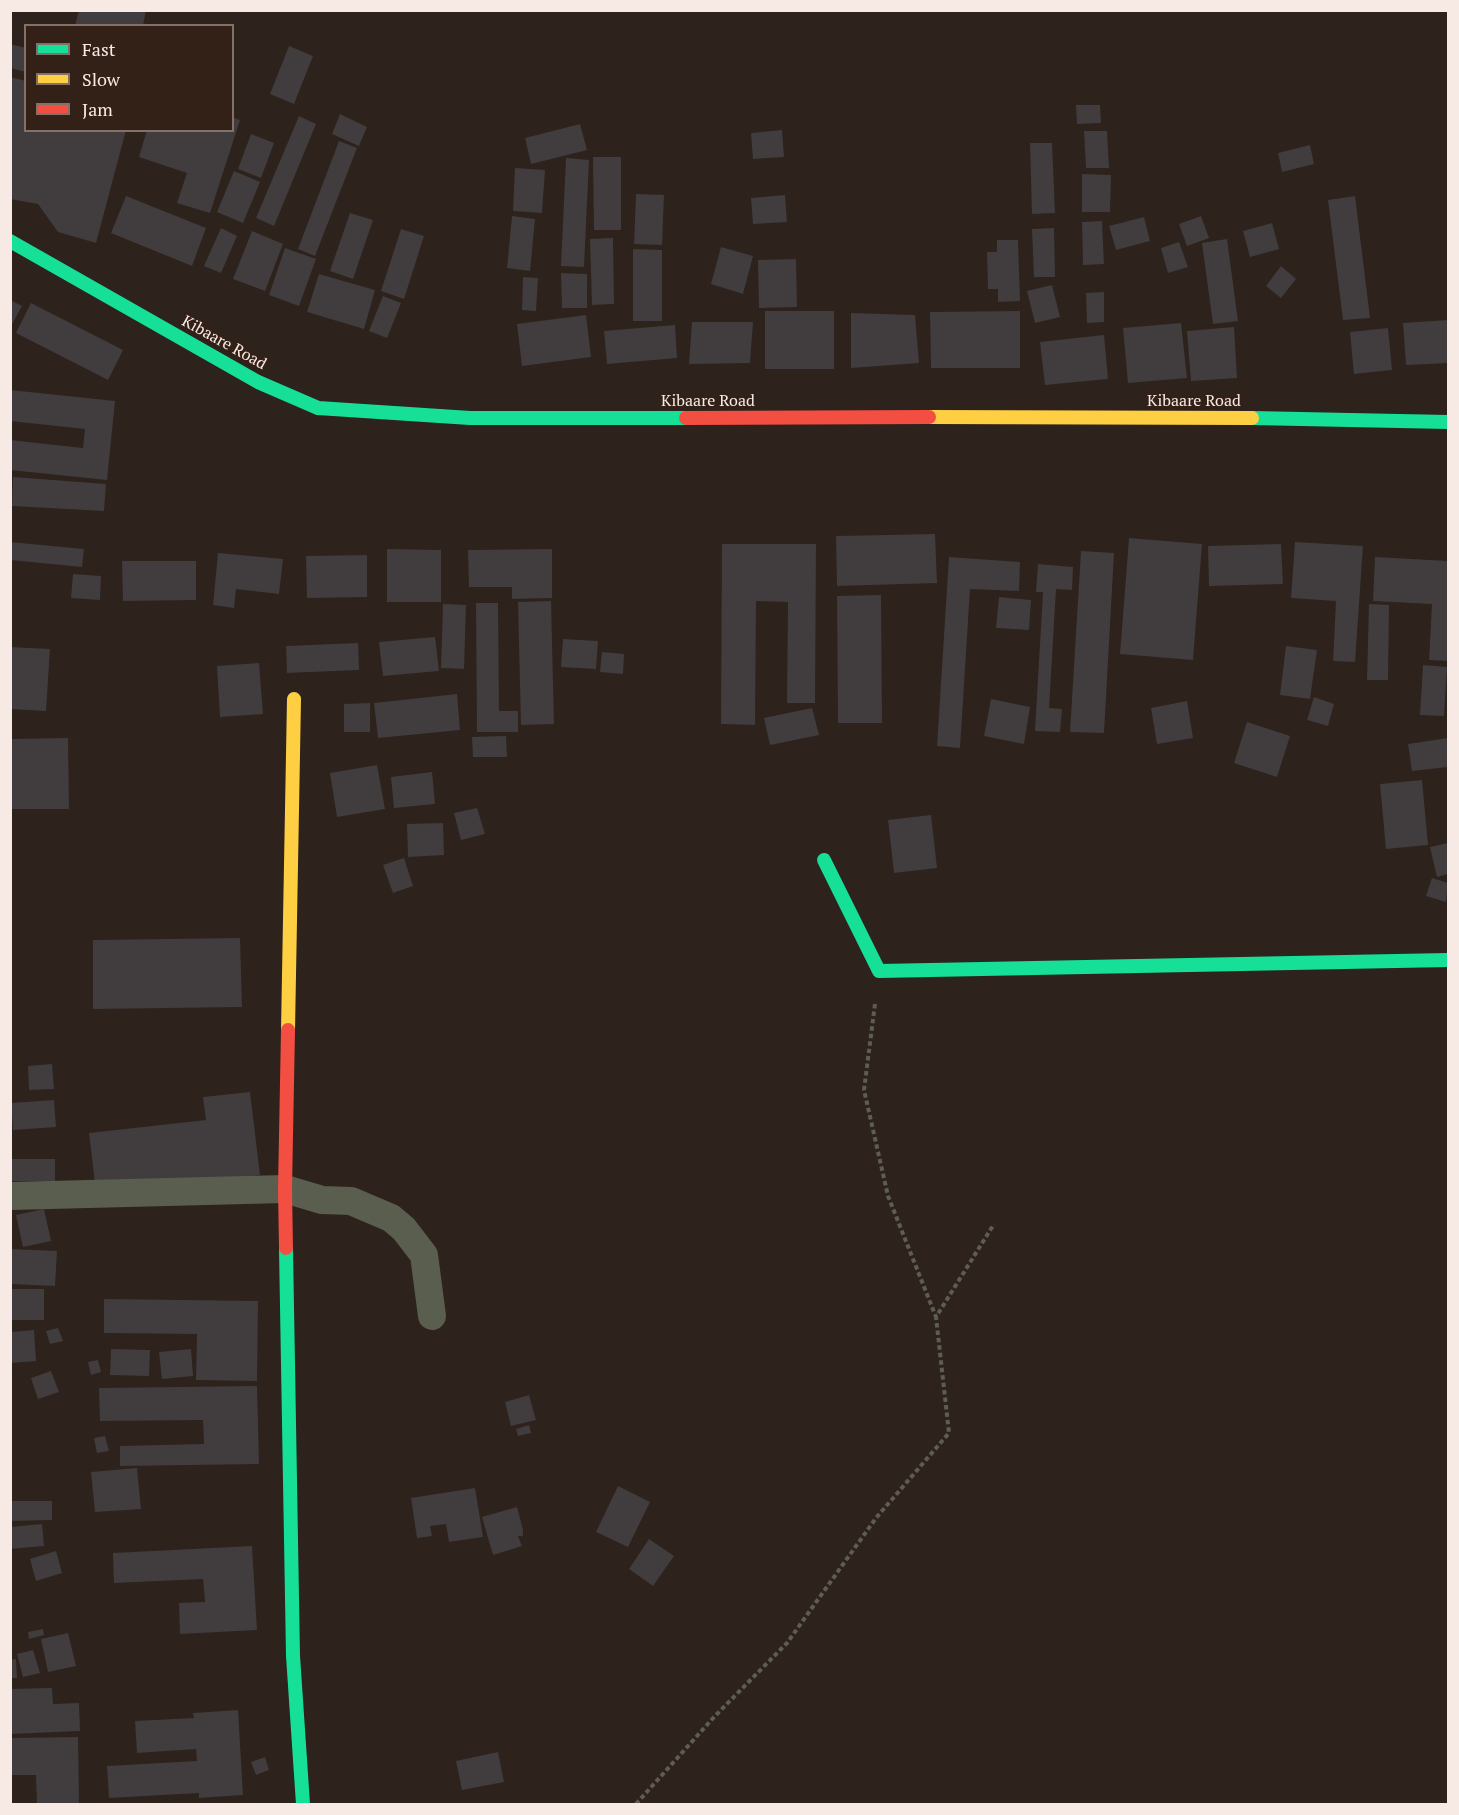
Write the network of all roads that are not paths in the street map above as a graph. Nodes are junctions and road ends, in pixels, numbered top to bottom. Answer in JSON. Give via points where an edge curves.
{"nodes":[{"id":1,"x":10,"y":242,"type":"edge"},
{"id":2,"x":1449,"y":423,"type":"edge"},
{"id":3,"x":294,"y":699,"type":"dead end"},
{"id":4,"x":825,"y":860,"type":"dead end"},
{"id":5,"x":1449,"y":960,"type":"edge"},
{"id":6,"x":285,"y":1189,"type":"junction"},
{"id":7,"x":10,"y":1196,"type":"edge"},
{"id":8,"x":432,"y":1316,"type":"dead end"},
{"id":9,"x":303,"y":1804,"type":"edge"}],
"edges":[{"from":1,"to":2,"type":"street","name":"Kibaare Road","via":[[258,382],[318,408],[470,418],[1214,417]]},
{"from":3,"to":6,"type":"street"},
{"from":4,"to":5,"type":"street","via":[[879,971]]},
{"from":6,"to":7,"type":"street"},
{"from":6,"to":8,"type":"street","via":[[322,1200],[351,1201],[383,1213],[404,1229],[424,1255]]},
{"from":6,"to":9,"type":"street","via":[[292,1656]]}]}
